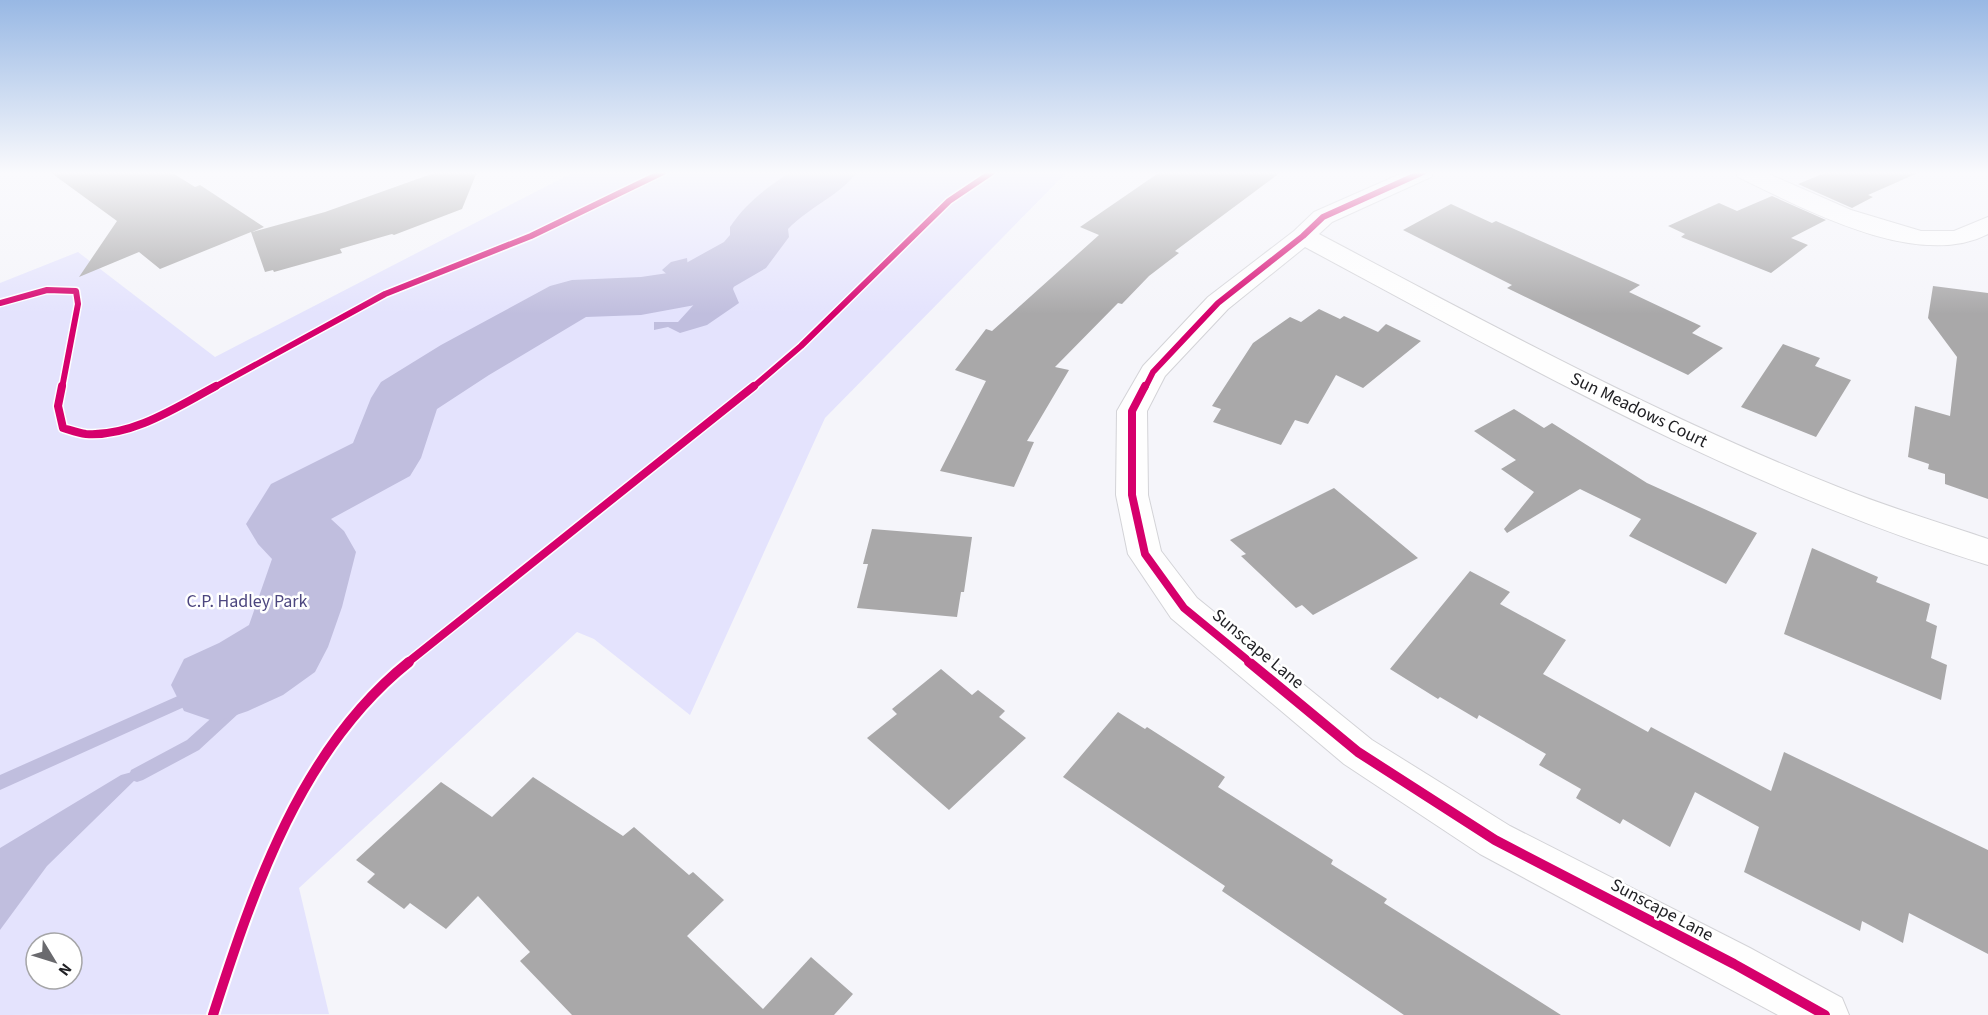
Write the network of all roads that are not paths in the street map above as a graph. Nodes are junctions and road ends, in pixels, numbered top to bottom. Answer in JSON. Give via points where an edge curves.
{"nodes":[{"id":1,"x":1321,"y":219,"type":"edge"},
{"id":2,"x":1859,"y":219,"type":"edge"},
{"id":3,"x":1988,"y":224,"type":"edge"},
{"id":4,"x":1303,"y":236,"type":"junction"},
{"id":5,"x":1988,"y":552,"type":"edge"},
{"id":6,"x":1825,"y":1015,"type":"edge"}],
"edges":[{"from":1,"to":4,"type":"street","name":"Sunscape Lane"},
{"from":2,"to":3,"type":"street","via":[[1886,230],[1940,240],[1971,235]]},
{"from":4,"to":5,"type":"street","name":"Sun Meadows Court","via":[[1573,379],[1724,451],[1827,496]]},
{"from":4,"to":6,"type":"street","name":"Sunscape Lane","via":[[1218,303],[1153,372],[1132,411],[1132,495],[1145,555],[1184,608],[1359,752],[1495,840]]}]}
